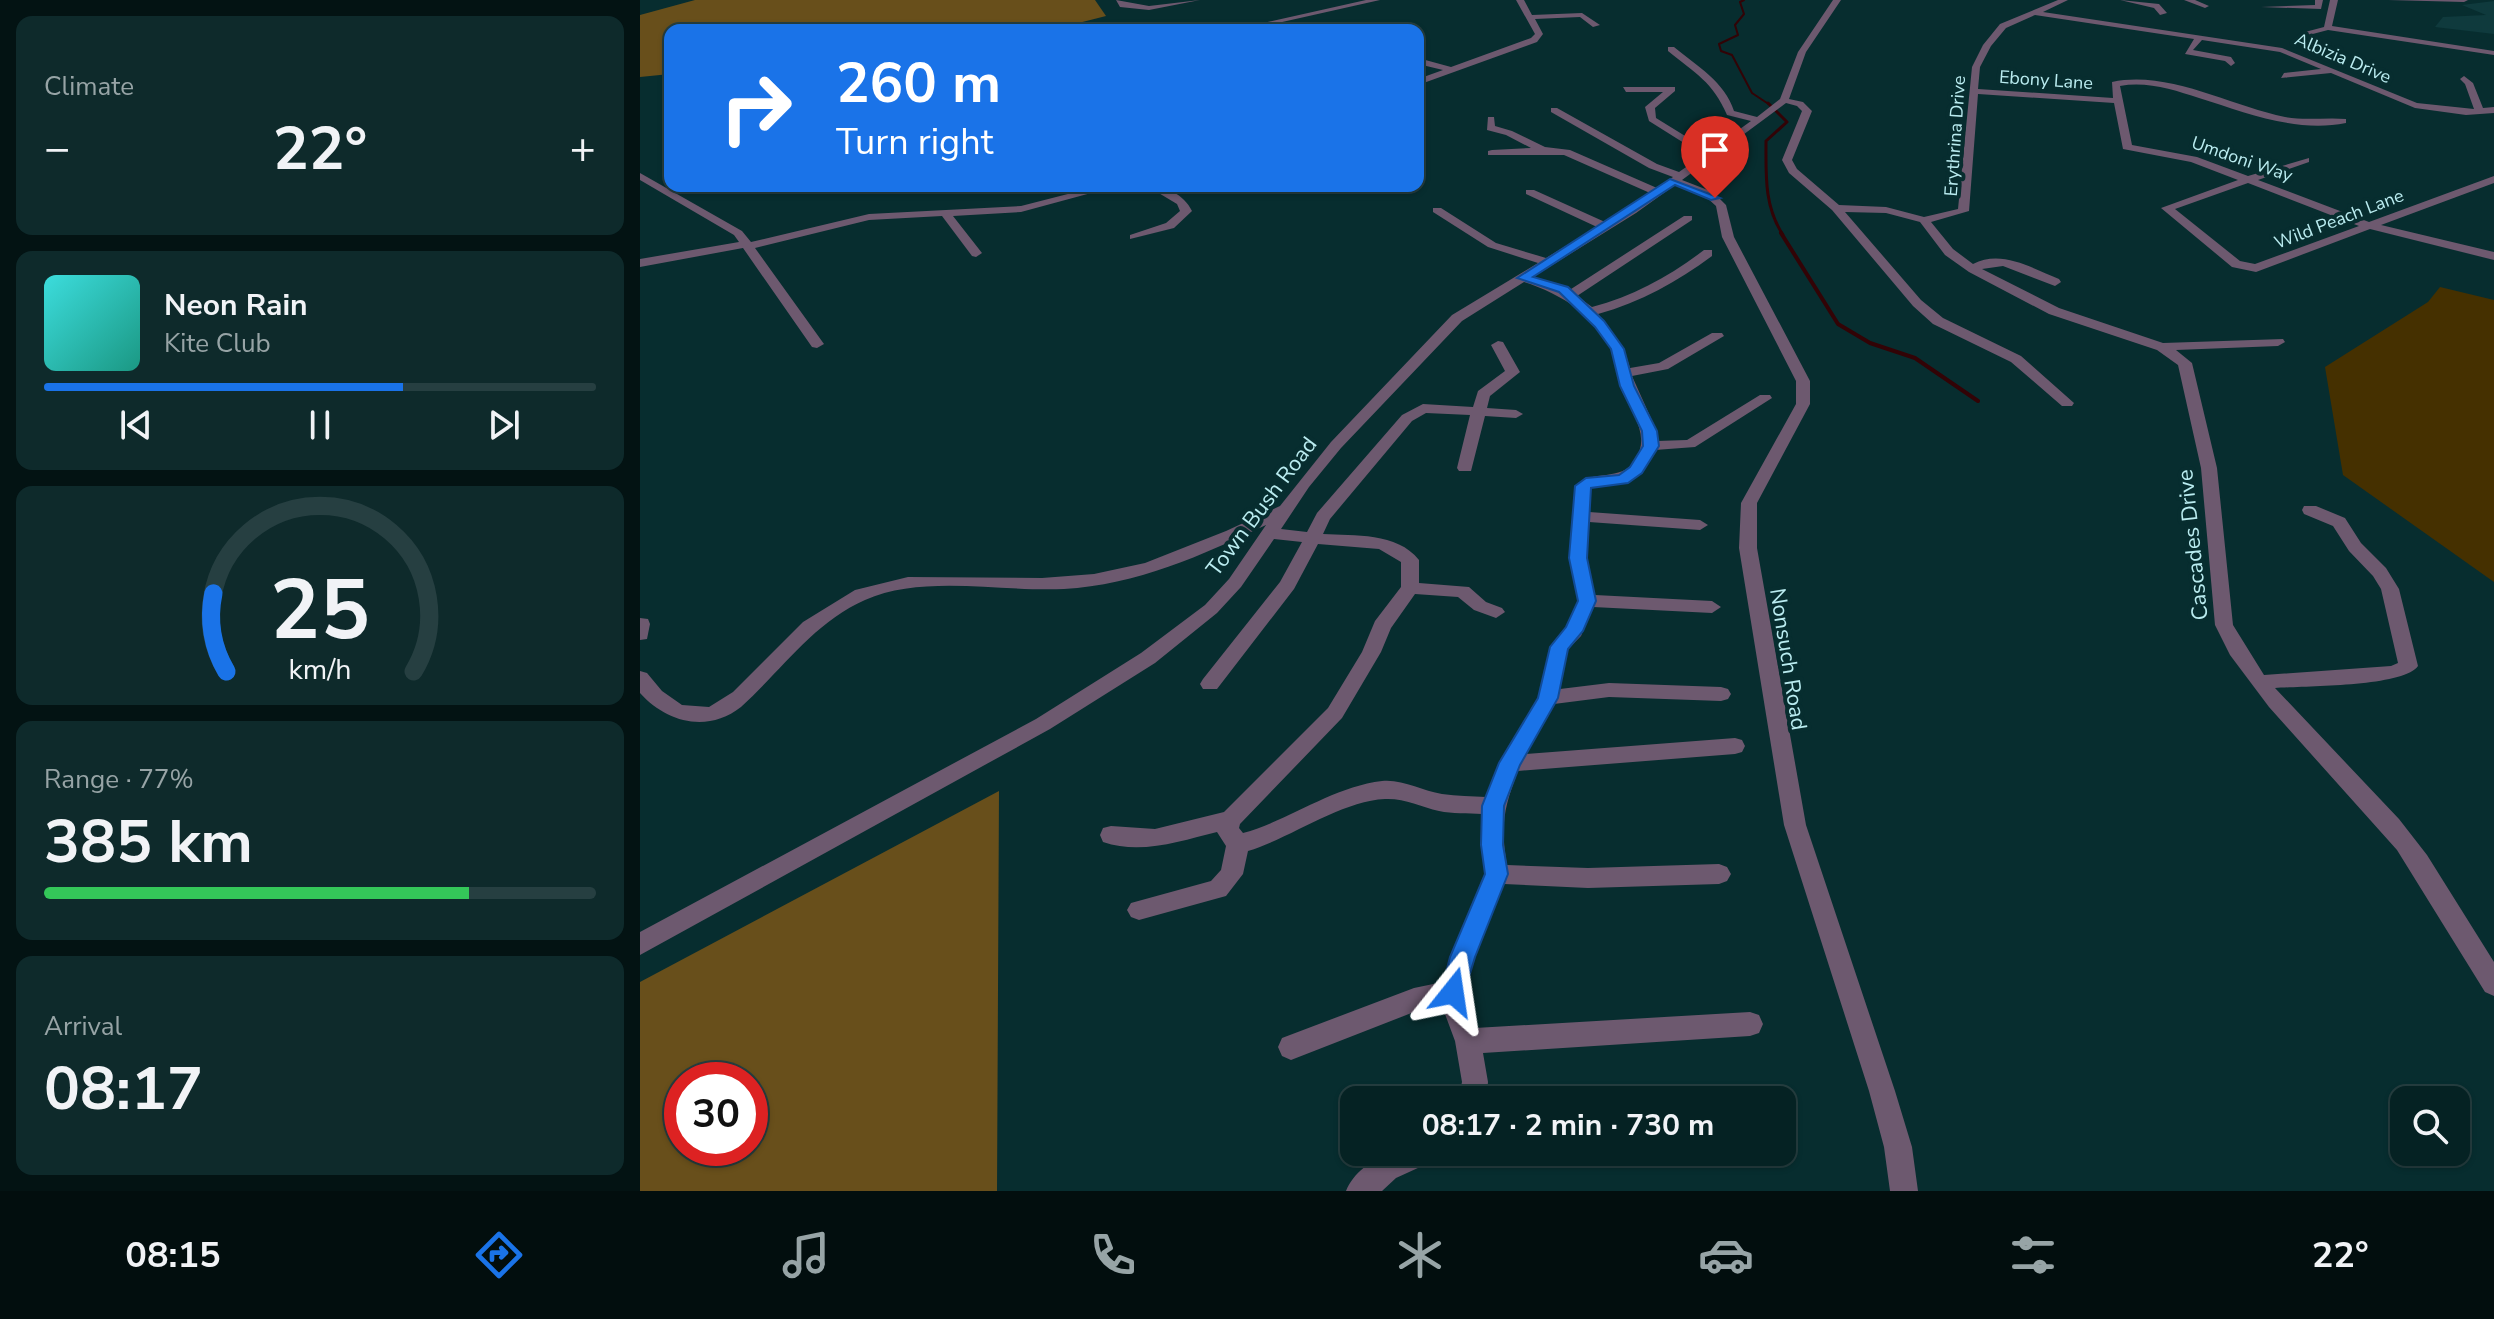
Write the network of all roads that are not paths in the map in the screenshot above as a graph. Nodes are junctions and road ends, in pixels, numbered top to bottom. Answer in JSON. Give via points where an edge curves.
{"nodes":[{"id":1,"x":1120,"y":0,"type":"edge"},
{"id":2,"x":1196,"y":0,"type":"edge"},
{"id":3,"x":1376,"y":0,"type":"edge"},
{"id":4,"x":1520,"y":0,"type":"edge"},
{"id":5,"x":1837,"y":0,"type":"edge"},
{"id":6,"x":2064,"y":0,"type":"edge"},
{"id":7,"x":2124,"y":0,"type":"edge"},
{"id":8,"x":2188,"y":0,"type":"edge"},
{"id":9,"x":2392,"y":0,"type":"edge"},
{"id":10,"x":2464,"y":0,"type":"edge"},
{"id":11,"x":2318,"y":4,"type":"edge"},
{"id":12,"x":2333,"y":4,"type":"edge"},
{"id":13,"x":1299,"y":5,"type":"dead end"},
{"id":14,"x":2205,"y":6,"type":"dead end"},
{"id":15,"x":1321,"y":11,"type":"junction"},
{"id":16,"x":2037,"y":13,"type":"junction"},
{"id":17,"x":2163,"y":13,"type":"dead end"},
{"id":18,"x":1533,"y":17,"type":"junction"},
{"id":19,"x":2295,"y":17,"type":"dead end"},
{"id":20,"x":1263,"y":24,"type":"edge"},
{"id":21,"x":1596,"y":25,"type":"dead end"},
{"id":22,"x":2328,"y":28,"type":"junction"},
{"id":23,"x":2308,"y":34,"type":"dead end"},
{"id":24,"x":2200,"y":37,"type":"junction"},
{"id":25,"x":1671,"y":49,"type":"dead end"},
{"id":26,"x":2494,"y":53,"type":"edge"},
{"id":27,"x":1424,"y":63,"type":"edge"},
{"id":28,"x":2231,"y":63,"type":"dead end"},
{"id":29,"x":1453,"y":70,"type":"junction"},
{"id":30,"x":2333,"y":71,"type":"junction"},
{"id":31,"x":2284,"y":76,"type":"dead end"},
{"id":32,"x":2464,"y":79,"type":"dead end"},
{"id":33,"x":1424,"y":80,"type":"edge"},
{"id":34,"x":1626,"y":89,"type":"dead end"},
{"id":35,"x":1972,"y":91,"type":"junction"},
{"id":36,"x":2118,"y":101,"type":"junction"},
{"id":37,"x":1781,"y":102,"type":"junction"},
{"id":38,"x":1554,"y":110,"type":"dead end"},
{"id":39,"x":2494,"y":110,"type":"edge"},
{"id":40,"x":2480,"y":111,"type":"junction"},
{"id":41,"x":1762,"y":117,"type":"junction"},
{"id":42,"x":1491,"y":119,"type":"dead end"},
{"id":43,"x":2343,"y":121,"type":"dead end"},
{"id":44,"x":1543,"y":150,"type":"junction"},
{"id":45,"x":1715,"y":150,"type":"junction"},
{"id":46,"x":1492,"y":153,"type":"dead end"},
{"id":47,"x":2305,"y":160,"type":"dead end"},
{"id":48,"x":640,"y":176,"type":"edge"},
{"id":49,"x":1677,"y":178,"type":"junction"},
{"id":50,"x":2249,"y":179,"type":"junction"},
{"id":51,"x":2494,"y":179,"type":"edge"},
{"id":52,"x":664,"y":191,"type":"edge"},
{"id":53,"x":671,"y":192,"type":"edge"},
{"id":54,"x":1088,"y":192,"type":"edge"},
{"id":55,"x":1161,"y":192,"type":"edge"},
{"id":56,"x":1530,"y":192,"type":"dead end"},
{"id":57,"x":668,"y":193,"type":"joint"},
{"id":58,"x":1658,"y":193,"type":"junction"},
{"id":59,"x":1836,"y":208,"type":"junction"},
{"id":60,"x":1437,"y":210,"type":"dead end"},
{"id":61,"x":945,"y":213,"type":"junction"},
{"id":62,"x":1688,"y":218,"type":"dead end"},
{"id":63,"x":1924,"y":220,"type":"junction"},
{"id":64,"x":2370,"y":226,"type":"junction"},
{"id":65,"x":1606,"y":227,"type":"junction"},
{"id":66,"x":1134,"y":237,"type":"dead end"},
{"id":67,"x":748,"y":245,"type":"junction"},
{"id":68,"x":976,"y":253,"type":"dead end"},
{"id":69,"x":1708,"y":253,"type":"dead end"},
{"id":70,"x":2494,"y":256,"type":"edge"},
{"id":71,"x":1546,"y":262,"type":"junction"},
{"id":72,"x":640,"y":263,"type":"edge"},
{"id":73,"x":1973,"y":269,"type":"junction"},
{"id":74,"x":1523,"y":278,"type":"junction"},
{"id":75,"x":2055,"y":282,"type":"dead end"},
{"id":76,"x":1570,"y":295,"type":"junction"},
{"id":77,"x":1590,"y":312,"type":"junction"},
{"id":78,"x":1717,"y":336,"type":"dead end"},
{"id":79,"x":2278,"y":342,"type":"dead end"},
{"id":80,"x":817,"y":344,"type":"dead end"},
{"id":81,"x":1498,"y":345,"type":"dead end"},
{"id":82,"x":2162,"y":347,"type":"junction"},
{"id":83,"x":1626,"y":373,"type":"junction"},
{"id":84,"x":1765,"y":398,"type":"dead end"},
{"id":85,"x":2067,"y":403,"type":"dead end"},
{"id":86,"x":1480,"y":413,"type":"junction"},
{"id":87,"x":1516,"y":414,"type":"dead end"},
{"id":88,"x":1651,"y":446,"type":"junction"},
{"id":89,"x":1465,"y":468,"type":"dead end"},
{"id":90,"x":1284,"y":510,"type":"junction"},
{"id":91,"x":2310,"y":510,"type":"dead end"},
{"id":92,"x":1581,"y":516,"type":"junction"},
{"id":93,"x":1700,"y":525,"type":"dead end"},
{"id":94,"x":1272,"y":533,"type":"junction"},
{"id":95,"x":1311,"y":538,"type":"junction"},
{"id":96,"x":1410,"y":588,"type":"junction"},
{"id":97,"x":1587,"y":601,"type":"junction"},
{"id":98,"x":1712,"y":607,"type":"dead end"},
{"id":99,"x":1496,"y":612,"type":"dead end"},
{"id":100,"x":641,"y":624,"type":"edge"},
{"id":101,"x":640,"y":634,"type":"edge"},
{"id":102,"x":640,"y":678,"type":"edge"},
{"id":103,"x":2261,"y":682,"type":"junction"},
{"id":104,"x":1210,"y":684,"type":"dead end"},
{"id":105,"x":1721,"y":694,"type":"dead end"},
{"id":106,"x":1548,"y":698,"type":"junction"},
{"id":107,"x":1735,"y":746,"type":"dead end"},
{"id":108,"x":1510,"y":763,"type":"junction"},
{"id":109,"x":1493,"y":806,"type":"junction"},
{"id":110,"x":1231,"y":819,"type":"junction"},
{"id":111,"x":1111,"y":835,"type":"dead end"},
{"id":112,"x":1238,"y":844,"type":"junction"},
{"id":113,"x":1497,"y":874,"type":"junction"},
{"id":114,"x":1719,"y":874,"type":"dead end"},
{"id":115,"x":1139,"y":910,"type":"dead end"},
{"id":116,"x":640,"y":944,"type":"edge"},
{"id":117,"x":2494,"y":984,"type":"edge"},
{"id":118,"x":1453,"y":992,"type":"junction"},
{"id":119,"x":1750,"y":1024,"type":"dead end"},
{"id":120,"x":1468,"y":1041,"type":"junction"},
{"id":121,"x":1291,"y":1047,"type":"dead end"},
{"id":122,"x":1474,"y":1086,"type":"edge"},
{"id":123,"x":1390,"y":1166,"type":"edge"},
{"id":124,"x":1360,"y":1191,"type":"edge"},
{"id":125,"x":1904,"y":1191,"type":"edge"}],
"edges":[{"from":1,"to":2,"type":"street","via":[[1139,8]]},
{"from":3,"to":15,"type":"street"},
{"from":4,"to":18,"type":"street"},
{"from":5,"to":37,"type":"street","name":"Town Bush Road","via":[[1802,52]]},
{"from":6,"to":16,"type":"street","name":"Erythrina Drive"},
{"from":7,"to":17,"type":"street","via":[[2156,6]]},
{"from":8,"to":14,"type":"street"},
{"from":9,"to":10,"type":"street"},
{"from":11,"to":12,"type":"street"},
{"from":11,"to":19,"type":"street","via":[[2264,8]]},
{"from":12,"to":22,"type":"street"},
{"from":13,"to":15,"type":"street"},
{"from":15,"to":20,"type":"street"},
{"from":16,"to":24,"type":"street","name":"Albizia Drive"},
{"from":16,"to":35,"type":"street","name":"Erythrina Drive","via":[[1997,31],[1976,67]]},
{"from":18,"to":21,"type":"street","via":[[1582,15]]},
{"from":18,"to":29,"type":"street","via":[[1539,34],[1534,40]]},
{"from":22,"to":23,"type":"street"},
{"from":22,"to":26,"type":"street"},
{"from":24,"to":28,"type":"street","via":[[2188,52]]},
{"from":24,"to":30,"type":"street","name":"Albizia Drive","via":[[2282,50]]},
{"from":25,"to":41,"type":"street","via":[[1711,81],[1730,113]]},
{"from":27,"to":29,"type":"street"},
{"from":29,"to":33,"type":"street"},
{"from":30,"to":31,"type":"street"},
{"from":30,"to":40,"type":"street","name":"Albizia Drive","via":[[2415,105]]},
{"from":32,"to":40,"type":"street"},
{"from":34,"to":45,"type":"street","via":[[1672,89],[1650,107],[1652,119],[1687,141]]},
{"from":35,"to":36,"type":"street","name":"Ebony Lane"},
{"from":35,"to":63,"type":"street","name":"Erythrina Drive","via":[[1965,208]]},
{"from":36,"to":43,"type":"street","via":[[2115,84],[2130,81],[2290,123],[2318,127]]},
{"from":36,"to":50,"type":"street","name":"Umdoni Way","via":[[2127,147],[2193,159]]},
{"from":37,"to":41,"type":"street","name":"Town Bush Road"},
{"from":37,"to":59,"type":"street","via":[[1800,104],[1807,111],[1788,165]]},
{"from":38,"to":49,"type":"street"},
{"from":39,"to":40,"type":"street","name":"Albizia Drive"},
{"from":41,"to":45,"type":"street","name":"Town Bush Road"},
{"from":42,"to":44,"type":"street","via":[[1488,127]]},
{"from":44,"to":46,"type":"street"},
{"from":44,"to":58,"type":"street","via":[[1575,155]]},
{"from":45,"to":49,"type":"street","name":"Town Bush Road"},
{"from":47,"to":50,"type":"street","name":"Wild Peach Lane"},
{"from":48,"to":52,"type":"street"},
{"from":49,"to":58,"type":"street","name":"Town Bush Road"},
{"from":49,"to":125,"type":"street","name":"Nonsuch Road","via":[[1721,205],[1728,237],[1803,381],[1803,404],[1759,480],[1749,503],[1746,532],[1795,825],[1886,1105]]},
{"from":50,"to":64,"type":"street","name":"Umdoni Way"},
{"from":50,"to":64,"type":"street","name":"Wild Peach Lane","via":[[2167,208],[2230,259],[2252,268]]},
{"from":51,"to":64,"type":"street","name":"Wild Peach Lane"},
{"from":53,"to":57,"type":"street"},
{"from":54,"to":61,"type":"street","via":[[1021,209]]},
{"from":55,"to":66,"type":"street","via":[[1182,202],[1182,218]]},
{"from":56,"to":65,"type":"street"},
{"from":57,"to":67,"type":"street","via":[[728,224]]},
{"from":58,"to":65,"type":"street","name":"Town Bush Road"},
{"from":59,"to":63,"type":"street","name":"Erythrina Drive","via":[[1886,210]]},
{"from":59,"to":85,"type":"street","via":[[1927,312],[2016,359]]},
{"from":60,"to":71,"type":"street","via":[[1492,245]]},
{"from":61,"to":67,"type":"street","via":[[852,220]]},
{"from":61,"to":68,"type":"street"},
{"from":62,"to":76,"type":"street"},
{"from":63,"to":73,"type":"street","name":"Cascades Drive","via":[[1949,252]]},
{"from":64,"to":70,"type":"street","name":"Umdoni Way"},
{"from":65,"to":71,"type":"street","name":"Town Bush Road"},
{"from":67,"to":72,"type":"street"},
{"from":67,"to":80,"type":"street"},
{"from":69,"to":77,"type":"street","via":[[1643,296]]},
{"from":71,"to":74,"type":"street","name":"Town Bush Road"},
{"from":73,"to":75,"type":"street","via":[[1996,259]]},
{"from":73,"to":82,"type":"street","name":"Cascades Drive","via":[[2054,311]]},
{"from":74,"to":76,"type":"street"},
{"from":74,"to":90,"type":"street","name":"Town Bush Road","via":[[1447,327],[1336,445]]},
{"from":76,"to":77,"type":"street"},
{"from":77,"to":83,"type":"street","via":[[1618,349]]},
{"from":78,"to":83,"type":"street","via":[[1663,366]]},
{"from":79,"to":82,"type":"street"},
{"from":81,"to":86,"type":"street","via":[[1513,372],[1483,394]]},
{"from":82,"to":103,"type":"street","name":"Cascades Drive","via":[[2185,363],[2209,468],[2224,625]]},
{"from":83,"to":88,"type":"street"},
{"from":84,"to":88,"type":"street","via":[[1690,444]]},
{"from":86,"to":87,"type":"street"},
{"from":86,"to":89,"type":"street"},
{"from":86,"to":95,"type":"street","via":[[1438,408],[1414,412]]},
{"from":88,"to":92,"type":"street","via":[[1637,470],[1623,480],[1583,486]]},
{"from":90,"to":94,"type":"street","name":"Town Bush Road"},
{"from":90,"to":102,"type":"street","via":[[1182,554],[1099,578],[1068,583],[907,584],[869,591],[832,609],[735,701],[706,715],[668,708],[654,700]]},
{"from":91,"to":103,"type":"street","via":[[2339,522],[2380,572],[2390,589],[2408,666],[2394,673]]},
{"from":92,"to":93,"type":"street"},
{"from":92,"to":97,"type":"street","via":[[1578,558]]},
{"from":94,"to":95,"type":"street"},
{"from":94,"to":116,"type":"street","name":"Town Bush Road","via":[[1211,609],[1098,692]]},
{"from":95,"to":96,"type":"street","via":[[1378,541],[1398,550],[1410,560]]},
{"from":95,"to":104,"type":"street","via":[[1288,585]]},
{"from":96,"to":99,"type":"street","via":[[1463,591]]},
{"from":96,"to":110,"type":"street","via":[[1382,626],[1335,713]]},
{"from":97,"to":98,"type":"street"},
{"from":97,"to":106,"type":"street","via":[[1574,631],[1559,647]]},
{"from":100,"to":101,"type":"street"},
{"from":103,"to":117,"type":"street","name":"Cascades Drive","via":[[2394,829]]},
{"from":105,"to":106,"type":"street","via":[[1609,690]]},
{"from":106,"to":108,"type":"street"},
{"from":107,"to":108,"type":"street"},
{"from":108,"to":109,"type":"street"},
{"from":109,"to":112,"type":"street","via":[[1441,803],[1381,790]]},
{"from":109,"to":113,"type":"street"},
{"from":110,"to":111,"type":"street","via":[[1155,838]]},
{"from":110,"to":112,"type":"street","via":[[1228,834]]},
{"from":112,"to":115,"type":"street","via":[[1231,874],[1218,889]]},
{"from":113,"to":114,"type":"street"},
{"from":113,"to":118,"type":"street"},
{"from":118,"to":120,"type":"street"},
{"from":118,"to":121,"type":"street","via":[[1414,1000]]},
{"from":119,"to":120,"type":"street"},
{"from":120,"to":122,"type":"street"},
{"from":123,"to":124,"type":"street"}]}
